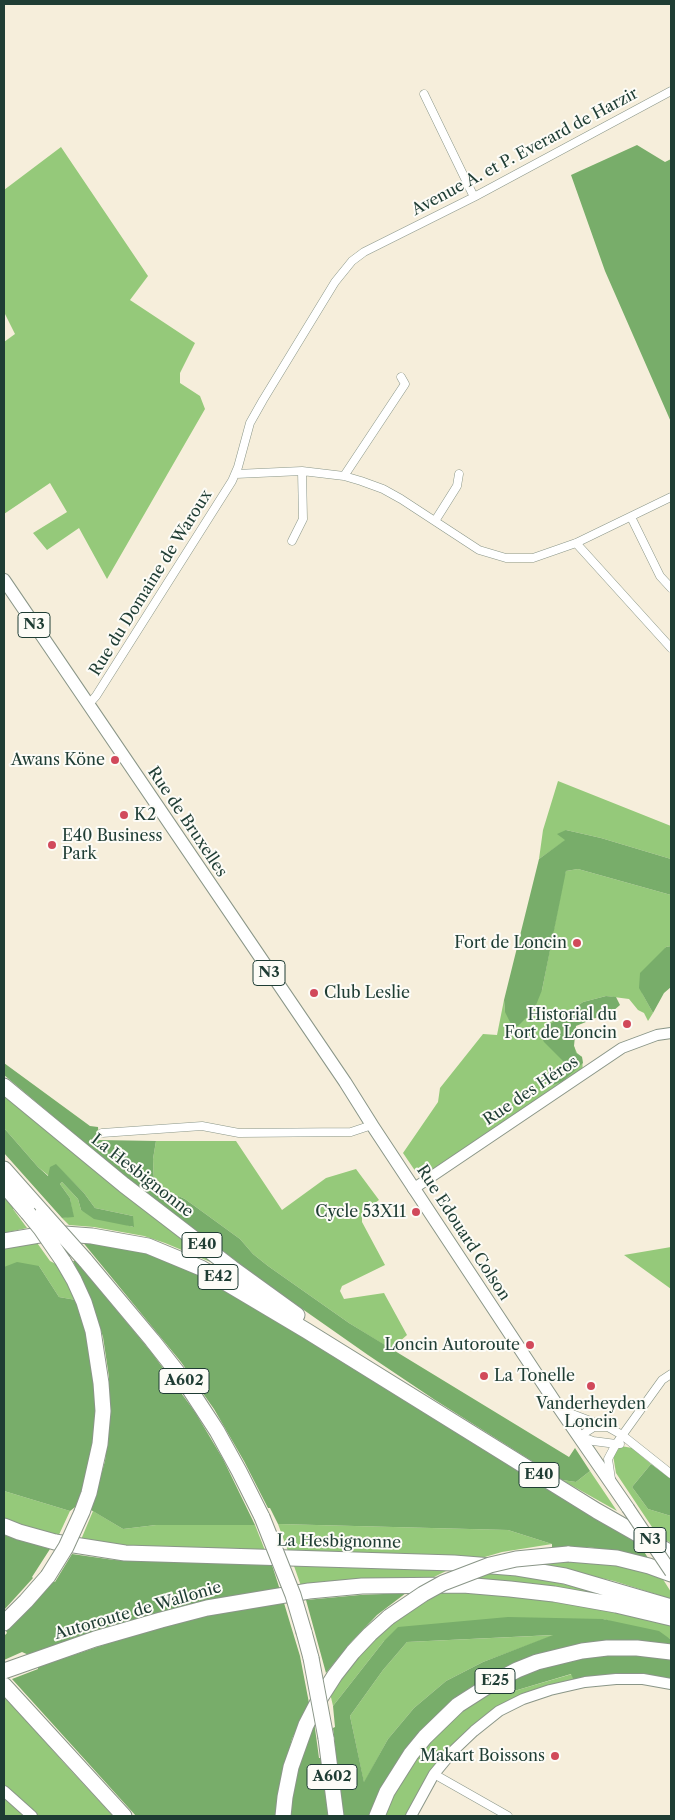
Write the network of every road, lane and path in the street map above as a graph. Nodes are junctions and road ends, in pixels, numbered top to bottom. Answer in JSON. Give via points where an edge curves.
{"nodes":[{"id":1,"x":671,"y":90,"type":"edge"},
{"id":2,"x":424,"y":94,"type":"dead end"},
{"id":3,"x":474,"y":197,"type":"junction"},
{"id":4,"x":391,"y":238,"type":"joint"},
{"id":5,"x":401,"y":377,"type":"dead end"},
{"id":6,"x":302,"y":471,"type":"junction"},
{"id":7,"x":236,"y":474,"type":"junction"},
{"id":8,"x":459,"y":474,"type":"dead end"},
{"id":9,"x":344,"y":476,"type":"junction"},
{"id":10,"x":671,"y":497,"type":"edge"},
{"id":11,"x":631,"y":517,"type":"junction"},
{"id":12,"x":435,"y":521,"type":"junction"},
{"id":13,"x":292,"y":541,"type":"dead end"},
{"id":14,"x":576,"y":543,"type":"junction"},
{"id":15,"x":4,"y":580,"type":"edge"},
{"id":16,"x":671,"y":588,"type":"edge"},
{"id":17,"x":671,"y":648,"type":"edge"},
{"id":18,"x":88,"y":705,"type":"junction"},
{"id":19,"x":671,"y":1033,"type":"edge"},
{"id":20,"x":345,"y":1082,"type":"joint"},
{"id":21,"x":4,"y":1086,"type":"edge"},
{"id":22,"x":372,"y":1126,"type":"junction"},
{"id":23,"x":102,"y":1133,"type":"dead end"},
{"id":24,"x":4,"y":1169,"type":"edge"},
{"id":25,"x":4,"y":1185,"type":"edge"},
{"id":26,"x":414,"y":1189,"type":"junction"},
{"id":27,"x":35,"y":1213,"type":"junction"},
{"id":28,"x":4,"y":1241,"type":"edge"},
{"id":29,"x":671,"y":1374,"type":"edge"},
{"id":30,"x":408,"y":1394,"type":"junction"},
{"id":31,"x":558,"y":1405,"type":"junction"},
{"id":32,"x":608,"y":1427,"type":"junction"},
{"id":33,"x":622,"y":1435,"type":"junction"},
{"id":34,"x":580,"y":1436,"type":"junction"},
{"id":35,"x":616,"y":1444,"type":"junction"},
{"id":36,"x":636,"y":1448,"type":"junction"},
{"id":37,"x":671,"y":1474,"type":"edge"},
{"id":38,"x":611,"y":1483,"type":"junction"},
{"id":39,"x":4,"y":1526,"type":"edge"},
{"id":40,"x":671,"y":1554,"type":"edge"},
{"id":41,"x":671,"y":1573,"type":"edge"},
{"id":42,"x":671,"y":1607,"type":"edge"},
{"id":43,"x":671,"y":1618,"type":"edge"},
{"id":44,"x":4,"y":1623,"type":"edge"},
{"id":45,"x":671,"y":1652,"type":"edge"},
{"id":46,"x":4,"y":1671,"type":"edge"},
{"id":47,"x":671,"y":1684,"type":"edge"},
{"id":48,"x":4,"y":1685,"type":"edge"},
{"id":49,"x":434,"y":1774,"type":"junction"},
{"id":50,"x":4,"y":1791,"type":"edge"},
{"id":51,"x":32,"y":1816,"type":"edge"},
{"id":52,"x":124,"y":1816,"type":"edge"},
{"id":53,"x":283,"y":1816,"type":"edge"},
{"id":54,"x":336,"y":1816,"type":"edge"},
{"id":55,"x":377,"y":1816,"type":"edge"},
{"id":56,"x":410,"y":1816,"type":"edge"},
{"id":57,"x":508,"y":1816,"type":"edge"}],
"edges":[{"from":1,"to":3,"type":"street","name":"Avenue A. et P. Everard de Harzir"},
{"from":2,"to":3,"type":"street"},
{"from":3,"to":4,"type":"street","name":"Avenue A. et P. Everard de Harzir"},
{"from":4,"to":7,"type":"street","name":"Rue du Domaine de Waroux","via":[[352,261],[335,282],[250,423]]},
{"from":5,"to":9,"type":"street","via":[[405,384]]},
{"from":6,"to":7,"type":"street"},
{"from":6,"to":9,"type":"street"},
{"from":6,"to":13,"type":"street","via":[[303,519]]},
{"from":7,"to":18,"type":"street","name":"Rue du Domaine de Waroux"},
{"from":8,"to":12,"type":"street","via":[[457,486]]},
{"from":9,"to":12,"type":"street","via":[[383,489]]},
{"from":10,"to":11,"type":"street"},
{"from":11,"to":14,"type":"street"},
{"from":11,"to":16,"type":"street","via":[[660,576]]},
{"from":12,"to":14,"type":"street","via":[[480,550],[506,558],[533,558]]},
{"from":14,"to":17,"type":"street"},
{"from":15,"to":18,"type":"main road","name":"Rue de Bruxelles","number":"N3"},
{"from":18,"to":20,"type":"main road","name":"Rue de Bruxelles","number":"N3"},
{"from":19,"to":26,"type":"street","name":"Rue des Héros","via":[[622,1048]]},
{"from":20,"to":22,"type":"main road","name":"Rue Edouard Colson","number":"N3"},
{"from":21,"to":30,"type":"highway","name":"La Hesbignonne","number":"E40","via":[[232,1268]]},
{"from":22,"to":23,"type":"street","via":[[351,1132],[240,1133],[202,1126]]},
{"from":22,"to":26,"type":"main road","name":"Rue Edouard Colson","number":"N3"},
{"from":24,"to":27,"type":"highway","number":"A602"},
{"from":25,"to":27,"type":"highway"},
{"from":26,"to":31,"type":"main road","name":"Rue Edouard Colson","number":"N3"},
{"from":27,"to":44,"type":"highway","bridge":true,"via":[[74,1280],[87,1312],[98,1355],[103,1411],[100,1444],[89,1493],[66,1547],[48,1576]]},
{"from":27,"to":54,"type":"highway","number":"A602","bridge":true,"via":[[86,1260],[152,1340],[185,1382],[240,1471],[262,1516],[304,1632],[326,1738]]},
{"from":28,"to":30,"type":"highway","number":"E42","via":[[51,1233],[70,1234],[121,1240],[170,1254],[226,1282]]},
{"from":29,"to":33,"type":"street","via":[[662,1380]]},
{"from":30,"to":40,"type":"highway","number":"E40"},
{"from":31,"to":32,"type":"street","via":[[572,1414]]},
{"from":31,"to":34,"type":"main road","name":"Rue Edouard Colson","number":"N3"},
{"from":32,"to":33,"type":"street"},
{"from":32,"to":34,"type":"street","via":[[594,1427]]},
{"from":33,"to":35,"type":"street"},
{"from":33,"to":36,"type":"street"},
{"from":34,"to":35,"type":"street","via":[[593,1442]]},
{"from":34,"to":38,"type":"main road","name":"Rue Edouard Colson","number":"N3"},
{"from":35,"to":36,"type":"street"},
{"from":35,"to":38,"type":"street","via":[[608,1459]]},
{"from":36,"to":37,"type":"street"},
{"from":38,"to":41,"type":"main road","name":"Rue Edouard Colson","number":"N3","bridge":true},
{"from":39,"to":42,"type":"highway","name":"La Hesbignonne","via":[[55,1542],[125,1553],[445,1562],[518,1568],[565,1576]]},
{"from":41,"to":53,"type":"highway","bridge":true,"via":[[617,1558],[568,1554],[516,1559],[481,1568],[422,1594],[389,1617],[354,1652],[319,1700],[291,1767]]},
{"from":43,"to":46,"type":"highway","name":"Autoroute de Wallonie","via":[[616,1605],[510,1589],[463,1585],[362,1586],[207,1608],[151,1622]]},
{"from":45,"to":55,"type":"highway","number":"E25","via":[[636,1648],[582,1650],[537,1662],[494,1682],[458,1705],[425,1737],[395,1780]]},
{"from":47,"to":49,"type":"street","via":[[643,1679],[585,1682],[523,1699],[499,1711],[474,1730]]},
{"from":48,"to":52,"type":"highway"},
{"from":49,"to":56,"type":"street"},
{"from":49,"to":57,"type":"street"},
{"from":50,"to":51,"type":"street"}]}
